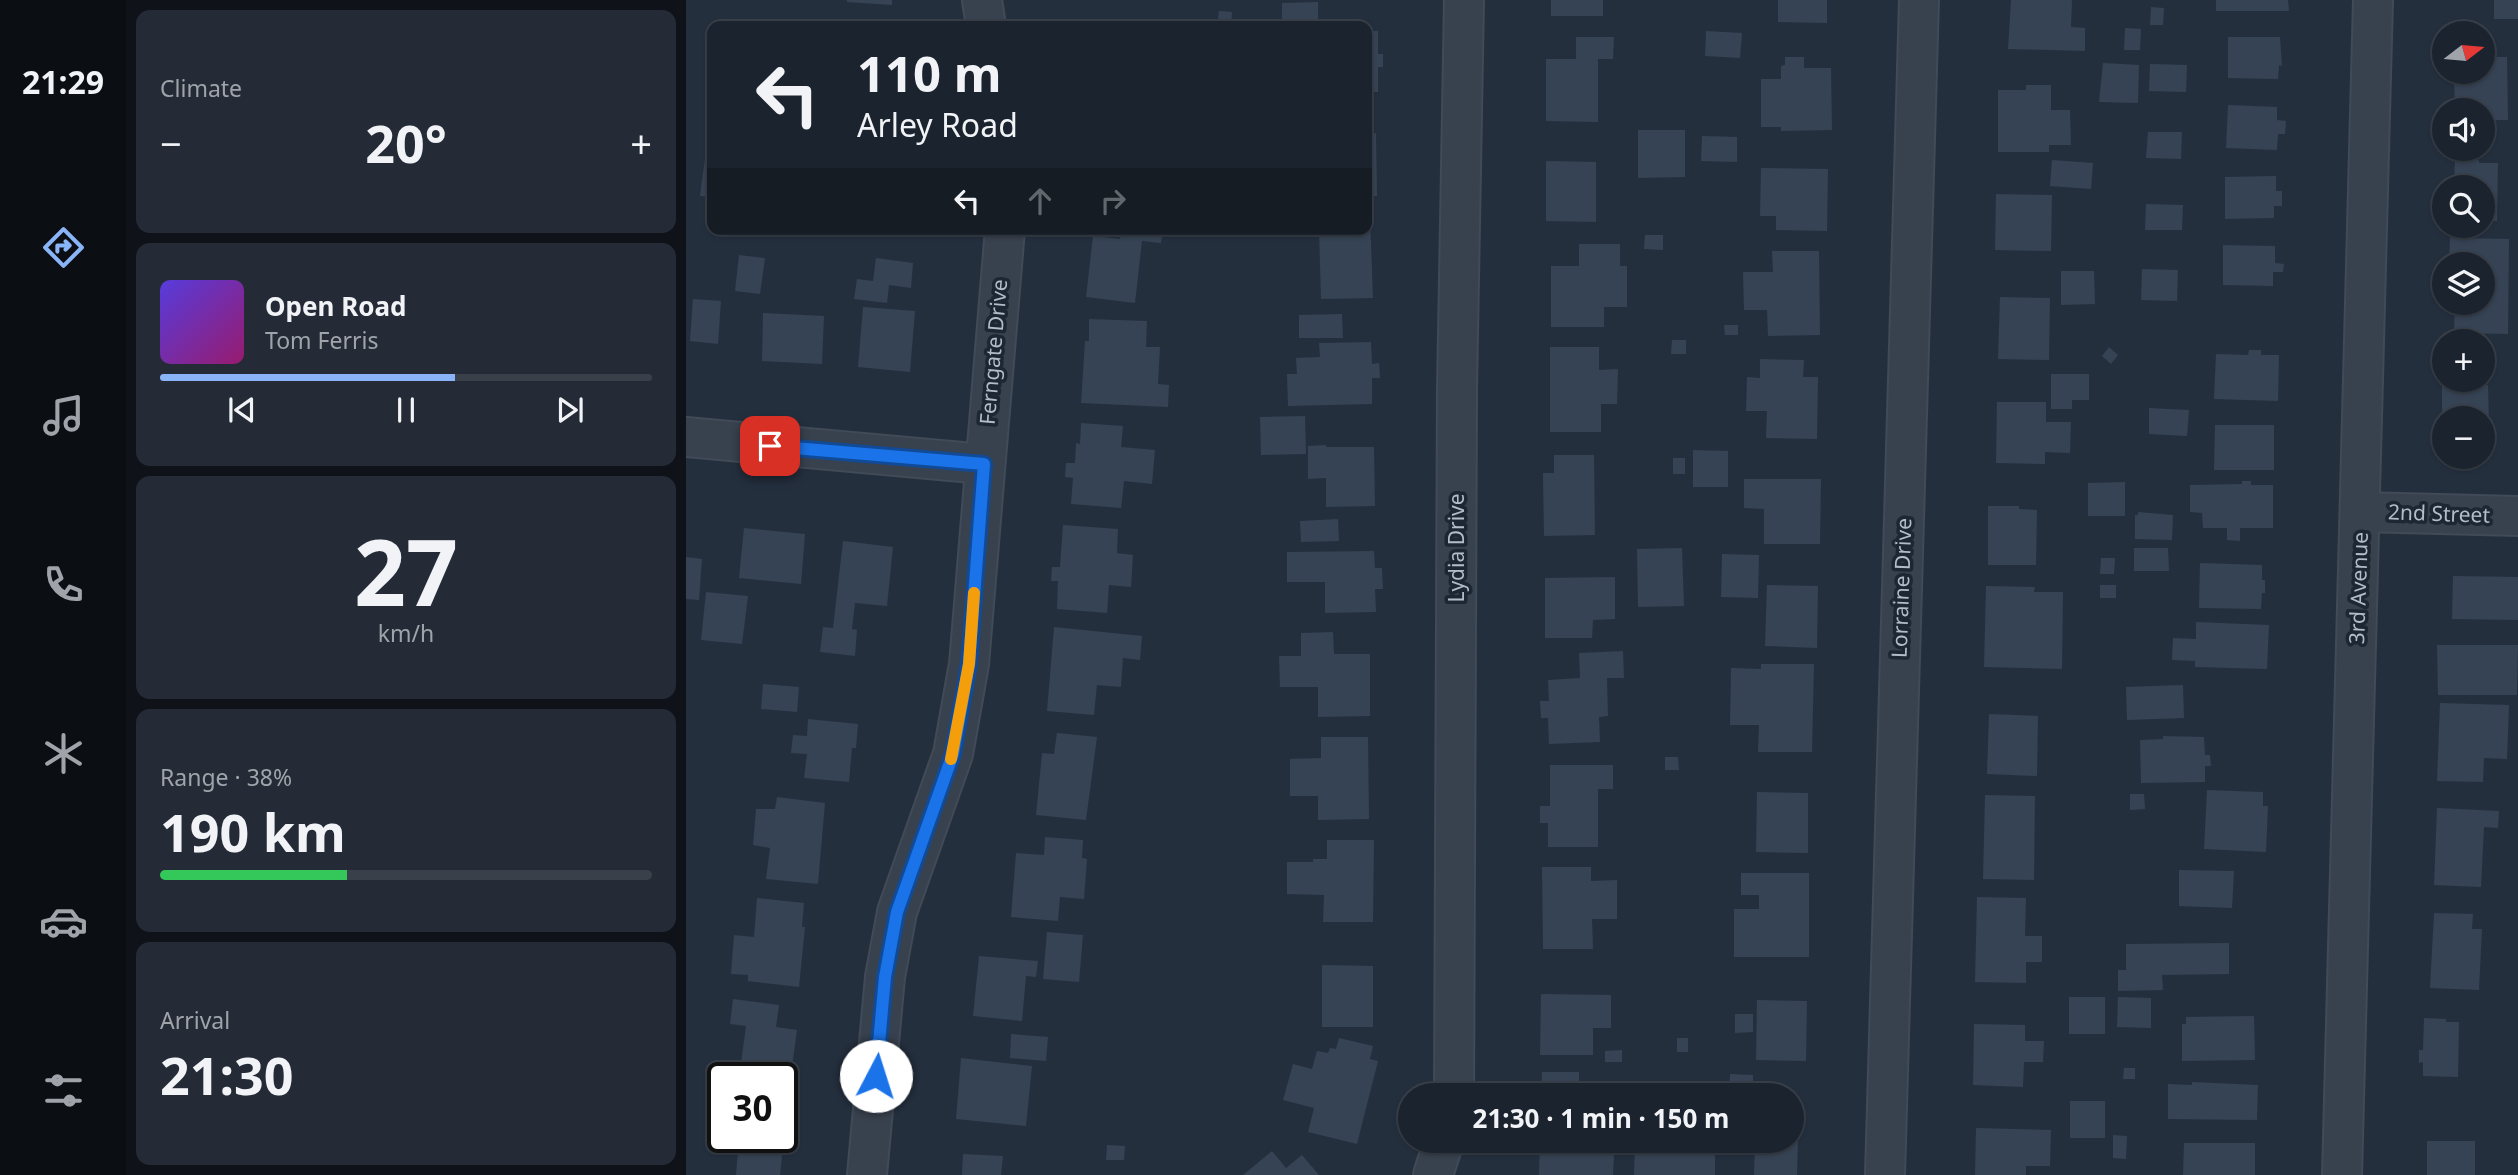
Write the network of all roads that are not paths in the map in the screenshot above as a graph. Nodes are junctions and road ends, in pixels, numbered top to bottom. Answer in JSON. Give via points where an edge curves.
{"nodes":[{"id":1,"x":982,"y":0,"type":"edge"},
{"id":2,"x":1464,"y":0,"type":"edge"},
{"id":3,"x":1919,"y":0,"type":"edge"},
{"id":4,"x":2373,"y":0,"type":"edge"},
{"id":5,"x":985,"y":21,"type":"edge"},
{"id":6,"x":1004,"y":235,"type":"edge"},
{"id":7,"x":686,"y":437,"type":"edge"},
{"id":8,"x":984,"y":464,"type":"junction"},
{"id":9,"x":2361,"y":512,"type":"junction"},
{"id":10,"x":2518,"y":516,"type":"edge"},
{"id":11,"x":1454,"y":1083,"type":"edge"},
{"id":12,"x":1440,"y":1153,"type":"edge"},
{"id":13,"x":867,"y":1175,"type":"edge"},
{"id":14,"x":1433,"y":1175,"type":"edge"},
{"id":15,"x":1885,"y":1175,"type":"edge"},
{"id":16,"x":2342,"y":1175,"type":"edge"}],
"edges":[{"from":1,"to":5,"type":"street"},
{"from":2,"to":11,"type":"street","name":"Lydia Drive"},
{"from":3,"to":15,"type":"street","name":"Lorraine Drive"},
{"from":4,"to":9,"type":"street","name":"3rd Avenue"},
{"from":6,"to":8,"type":"street","name":"Ferngate Drive"},
{"from":7,"to":8,"type":"street"},
{"from":8,"to":13,"type":"street","name":"Ferngate Drive","via":[[969,664],[953,754],[897,912],[885,977]]},
{"from":9,"to":10,"type":"street","name":"2nd Street"},
{"from":9,"to":16,"type":"street","name":"3rd Avenue"},
{"from":12,"to":14,"type":"street"}]}
